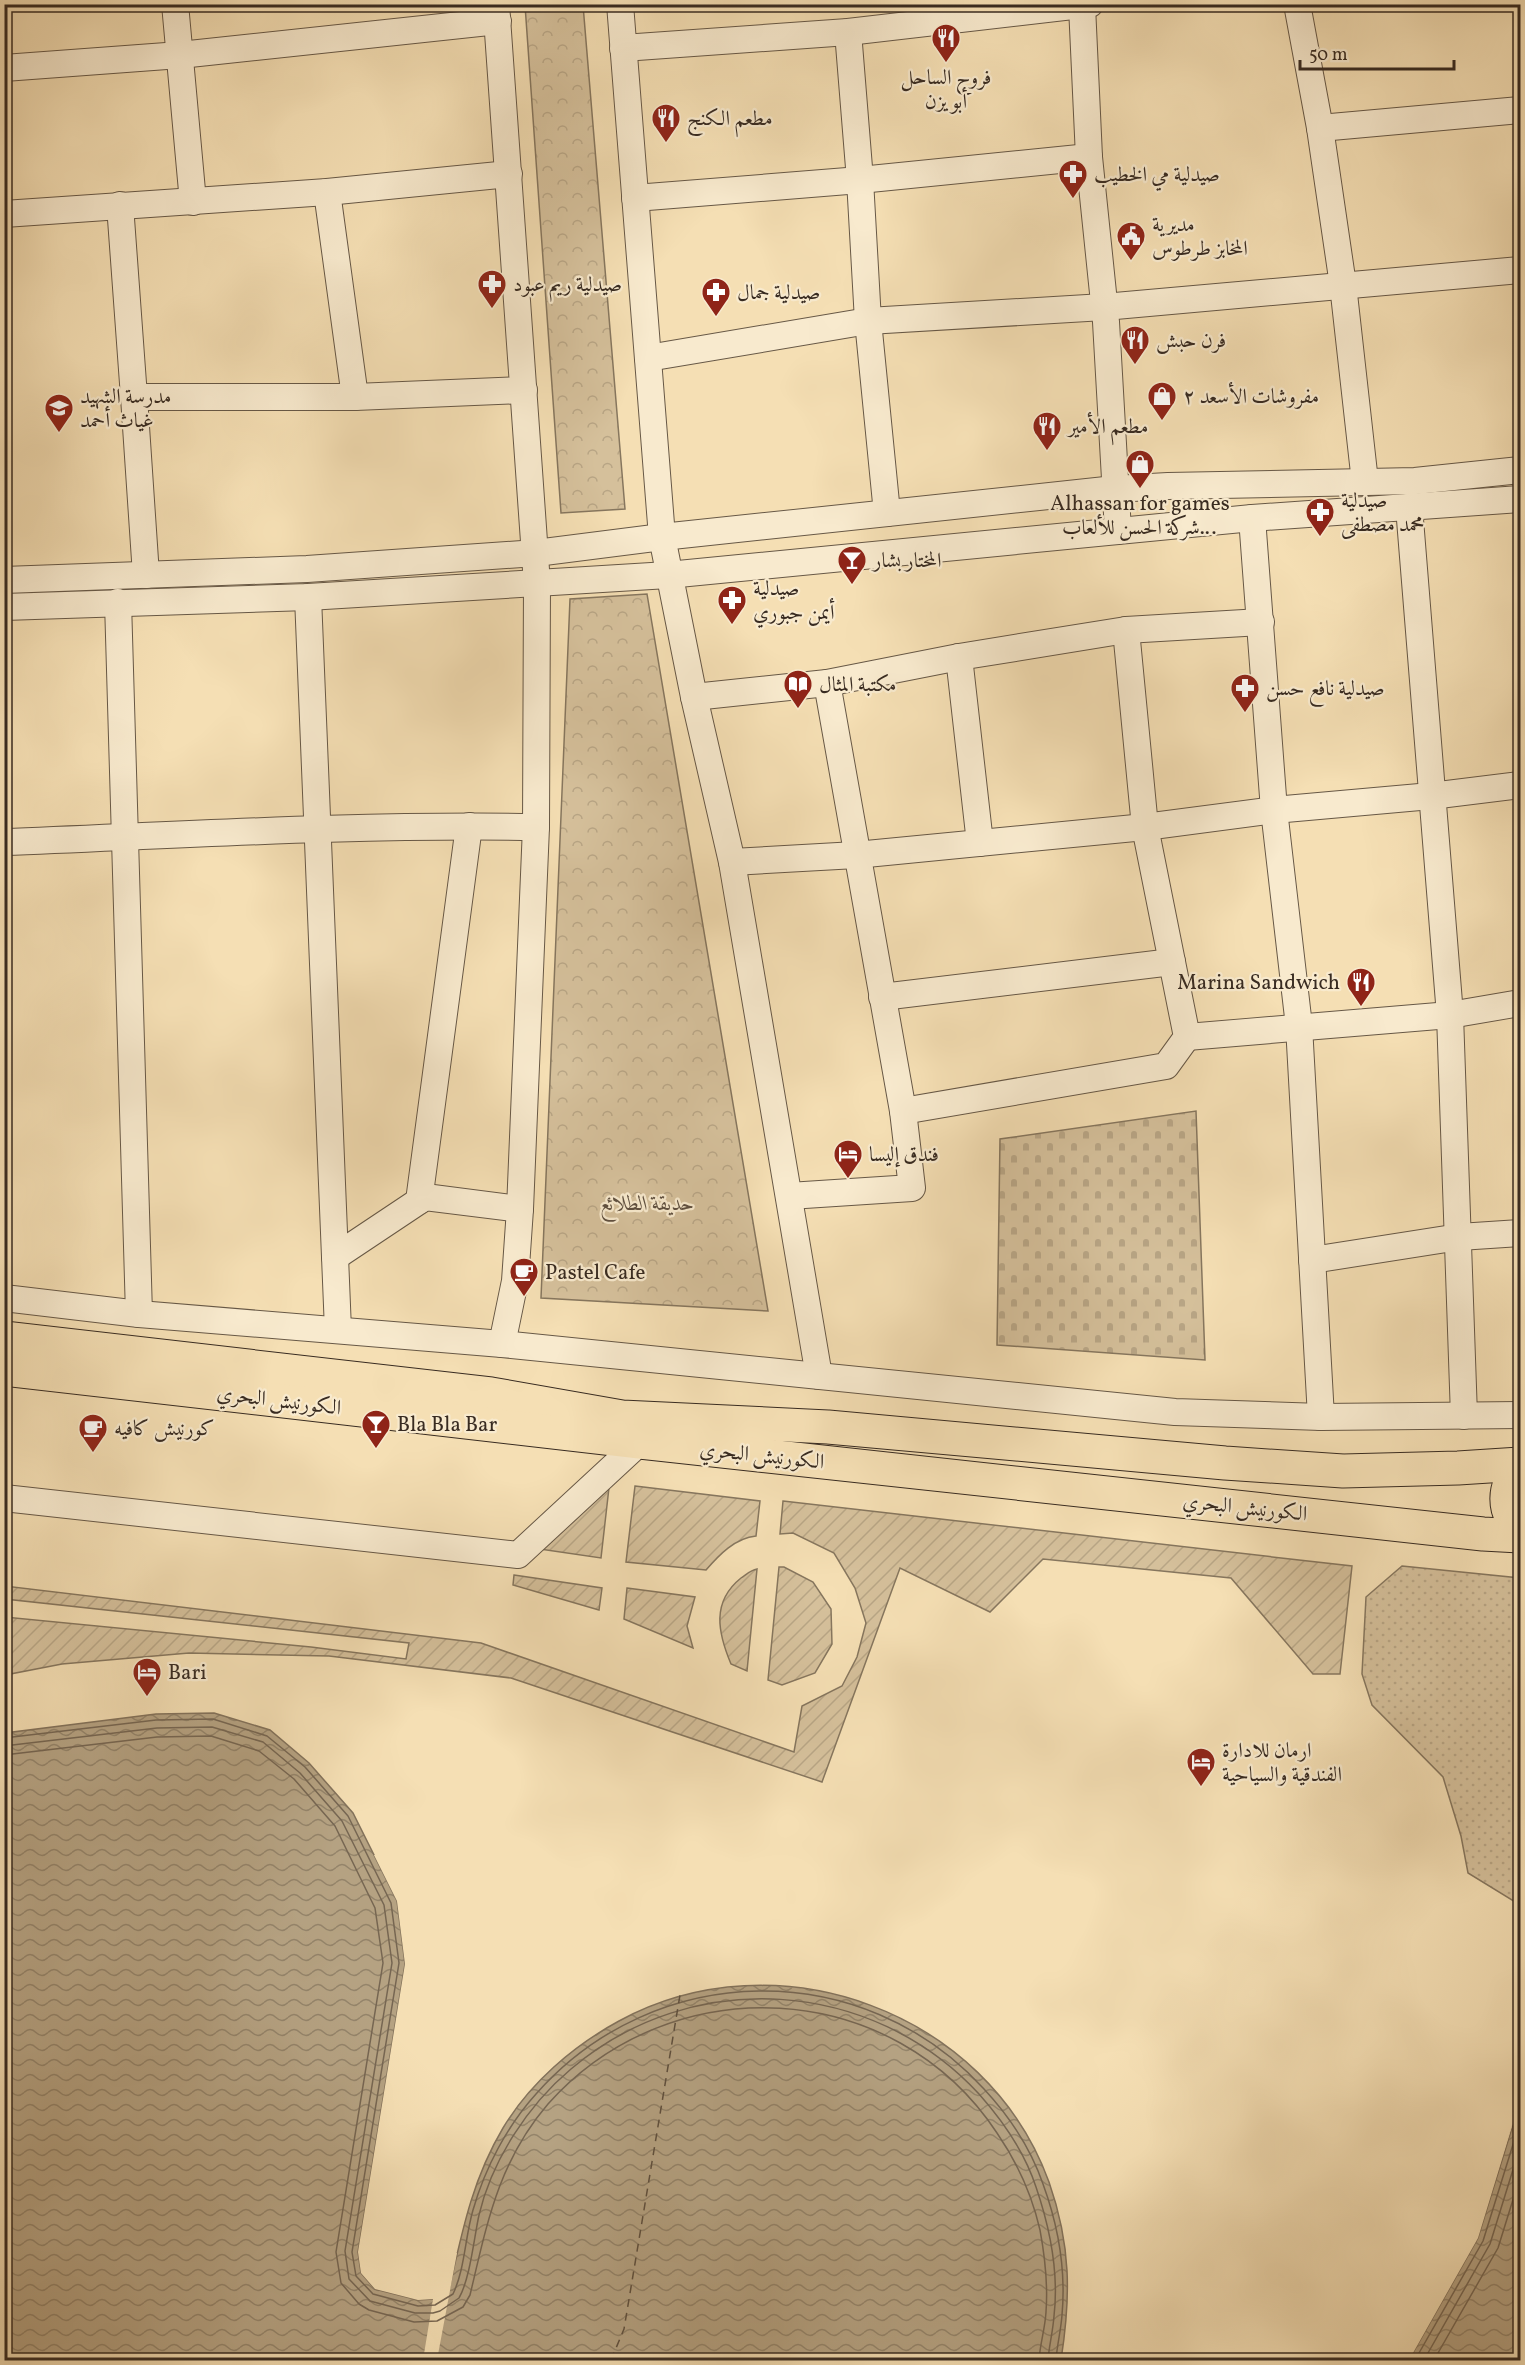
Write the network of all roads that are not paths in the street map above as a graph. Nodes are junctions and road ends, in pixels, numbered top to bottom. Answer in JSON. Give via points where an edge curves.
{"nodes":[{"id":1,"x":175,"y":4,"type":"edge"},
{"id":2,"x":620,"y":4,"type":"edge"},
{"id":3,"x":1297,"y":4,"type":"edge"},
{"id":4,"x":1086,"y":5,"type":"edge"},
{"id":5,"x":497,"y":13,"type":"edge"},
{"id":6,"x":848,"y":32,"type":"junction"},
{"id":7,"x":623,"y":48,"type":"junction"},
{"id":8,"x":180,"y":55,"type":"junction"},
{"id":9,"x":4,"y":68,"type":"edge"},
{"id":10,"x":1521,"y":110,"type":"edge"},
{"id":11,"x":1320,"y":128,"type":"junction"},
{"id":12,"x":1089,"y":157,"type":"junction"},
{"id":13,"x":509,"y":174,"type":"junction"},
{"id":14,"x":860,"y":180,"type":"junction"},
{"id":15,"x":327,"y":192,"type":"junction"},
{"id":16,"x":635,"y":198,"type":"junction"},
{"id":17,"x":193,"y":202,"type":"junction"},
{"id":18,"x":120,"y":205,"type":"junction"},
{"id":19,"x":4,"y":214,"type":"edge"},
{"id":20,"x":1521,"y":270,"type":"edge"},
{"id":21,"x":1343,"y":285,"type":"junction"},
{"id":22,"x":1104,"y":307,"type":"junction"},
{"id":23,"x":868,"y":321,"type":"junction"},
{"id":24,"x":648,"y":358,"type":"junction"},
{"id":25,"x":524,"y":390,"type":"junction"},
{"id":26,"x":134,"y":397,"type":"junction"},
{"id":27,"x":355,"y":397,"type":"junction"},
{"id":28,"x":1521,"y":470,"type":"edge"},
{"id":29,"x":1365,"y":483,"type":"junction"},
{"id":30,"x":1115,"y":489,"type":"junction"},
{"id":31,"x":1521,"y":499,"type":"edge"},
{"id":32,"x":1409,"y":507,"type":"junction"},
{"id":33,"x":887,"y":513,"type":"junction"},
{"id":34,"x":1252,"y":518,"type":"junction"},
{"id":35,"x":1118,"y":531,"type":"junction"},
{"id":36,"x":662,"y":537,"type":"junction"},
{"id":37,"x":536,"y":553,"type":"junction"},
{"id":38,"x":146,"y":575,"type":"junction"},
{"id":39,"x":668,"y":575,"type":"junction"},
{"id":40,"x":4,"y":580,"type":"edge"},
{"id":41,"x":537,"y":584,"type":"junction"},
{"id":42,"x":309,"y":597,"type":"junction"},
{"id":43,"x":118,"y":602,"type":"junction"},
{"id":44,"x":4,"y":607,"type":"edge"},
{"id":45,"x":1261,"y":622,"type":"junction"},
{"id":46,"x":1126,"y":630,"type":"junction"},
{"id":47,"x":959,"y":657,"type":"junction"},
{"id":48,"x":827,"y":684,"type":"junction"},
{"id":49,"x":694,"y":697,"type":"junction"},
{"id":50,"x":1521,"y":785,"type":"edge"},
{"id":51,"x":1431,"y":796,"type":"junction"},
{"id":52,"x":1274,"y":810,"type":"junction"},
{"id":53,"x":469,"y":826,"type":"junction"},
{"id":54,"x":536,"y":827,"type":"junction"},
{"id":55,"x":1145,"y":827,"type":"junction"},
{"id":56,"x":317,"y":829,"type":"junction"},
{"id":57,"x":126,"y":837,"type":"junction"},
{"id":58,"x":4,"y":842,"type":"edge"},
{"id":59,"x":980,"y":843,"type":"junction"},
{"id":60,"x":856,"y":855,"type":"junction"},
{"id":61,"x":732,"y":862,"type":"junction"},
{"id":62,"x":1172,"y":962,"type":"junction"},
{"id":63,"x":882,"y":997,"type":"junction"},
{"id":64,"x":1521,"y":1003,"type":"edge"},
{"id":65,"x":1450,"y":1015,"type":"junction"},
{"id":66,"x":1299,"y":1026,"type":"junction"},
{"id":67,"x":1187,"y":1037,"type":"junction"},
{"id":68,"x":903,"y":1111,"type":"junction"},
{"id":69,"x":789,"y":1196,"type":"junction"},
{"id":70,"x":419,"y":1201,"type":"junction"},
{"id":71,"x":520,"y":1209,"type":"junction"},
{"id":72,"x":1521,"y":1233,"type":"edge"},
{"id":73,"x":1459,"y":1237,"type":"junction"},
{"id":74,"x":335,"y":1257,"type":"junction"},
{"id":75,"x":1312,"y":1260,"type":"junction"},
{"id":76,"x":4,"y":1298,"type":"edge"},
{"id":77,"x":139,"y":1314,"type":"junction"},
{"id":78,"x":338,"y":1330,"type":"junction"},
{"id":79,"x":4,"y":1338,"type":"edge"},
{"id":80,"x":502,"y":1344,"type":"junction"},
{"id":81,"x":4,"y":1369,"type":"edge"},
{"id":82,"x":819,"y":1376,"type":"junction"},
{"id":83,"x":1521,"y":1414,"type":"edge"},
{"id":84,"x":1464,"y":1416,"type":"junction"},
{"id":85,"x":1321,"y":1417,"type":"junction"},
{"id":86,"x":1521,"y":1439,"type":"edge"},
{"id":87,"x":640,"y":1442,"type":"junction"},
{"id":88,"x":1521,"y":1464,"type":"edge"},
{"id":89,"x":1458,"y":1468,"type":"junction"},
{"id":90,"x":1521,"y":1469,"type":"edge"},
{"id":91,"x":4,"y":1498,"type":"edge"},
{"id":92,"x":1521,"y":1528,"type":"edge"},
{"id":93,"x":1521,"y":1536,"type":"edge"}],
"edges":[{"from":1,"to":8,"type":"street"},
{"from":2,"to":7,"type":"street"},
{"from":3,"to":11,"type":"street"},
{"from":4,"to":6,"type":"street"},
{"from":4,"to":12,"type":"street"},
{"from":5,"to":8,"type":"street"},
{"from":5,"to":13,"type":"street"},
{"from":6,"to":7,"type":"street"},
{"from":6,"to":14,"type":"street"},
{"from":7,"to":16,"type":"street"},
{"from":8,"to":9,"type":"street"},
{"from":8,"to":17,"type":"street"},
{"from":10,"to":11,"type":"street"},
{"from":11,"to":21,"type":"street"},
{"from":12,"to":14,"type":"street"},
{"from":12,"to":22,"type":"street"},
{"from":13,"to":15,"type":"street"},
{"from":13,"to":25,"type":"street"},
{"from":14,"to":16,"type":"street"},
{"from":14,"to":23,"type":"street"},
{"from":15,"to":17,"type":"street"},
{"from":15,"to":27,"type":"street"},
{"from":16,"to":24,"type":"street"},
{"from":17,"to":18,"type":"street"},
{"from":18,"to":19,"type":"street"},
{"from":18,"to":26,"type":"street"},
{"from":20,"to":21,"type":"street"},
{"from":21,"to":22,"type":"street"},
{"from":21,"to":29,"type":"street"},
{"from":22,"to":23,"type":"street"},
{"from":22,"to":30,"type":"street"},
{"from":23,"to":24,"type":"street"},
{"from":23,"to":33,"type":"street"},
{"from":24,"to":36,"type":"street"},
{"from":25,"to":27,"type":"street"},
{"from":25,"to":37,"type":"street"},
{"from":26,"to":27,"type":"street"},
{"from":26,"to":38,"type":"street"},
{"from":28,"to":29,"type":"street"},
{"from":29,"to":30,"type":"street"},
{"from":30,"to":33,"type":"street"},
{"from":30,"to":35,"type":"street"},
{"from":31,"to":32,"type":"street"},
{"from":32,"to":34,"type":"street"},
{"from":32,"to":51,"type":"street"},
{"from":33,"to":36,"type":"street"},
{"from":34,"to":35,"type":"street"},
{"from":34,"to":45,"type":"street"},
{"from":35,"to":39,"type":"street"},
{"from":36,"to":37,"type":"street"},
{"from":36,"to":39,"type":"street"},
{"from":37,"to":38,"type":"street","via":[[307,569]]},
{"from":37,"to":41,"type":"street"},
{"from":38,"to":40,"type":"street"},
{"from":39,"to":41,"type":"street"},
{"from":39,"to":49,"type":"street"},
{"from":41,"to":42,"type":"street"},
{"from":41,"to":54,"type":"street"},
{"from":42,"to":43,"type":"street"},
{"from":42,"to":56,"type":"street"},
{"from":43,"to":44,"type":"street"},
{"from":43,"to":57,"type":"street"},
{"from":45,"to":46,"type":"street"},
{"from":45,"to":52,"type":"street"},
{"from":46,"to":47,"type":"street"},
{"from":46,"to":55,"type":"street"},
{"from":47,"to":48,"type":"street"},
{"from":47,"to":59,"type":"street"},
{"from":48,"to":49,"type":"street"},
{"from":48,"to":60,"type":"street"},
{"from":49,"to":61,"type":"street"},
{"from":50,"to":51,"type":"street"},
{"from":51,"to":52,"type":"street"},
{"from":51,"to":65,"type":"street"},
{"from":52,"to":55,"type":"street"},
{"from":52,"to":66,"type":"street"},
{"from":53,"to":54,"type":"street"},
{"from":53,"to":56,"type":"street"},
{"from":53,"to":70,"type":"street"},
{"from":54,"to":71,"type":"street"},
{"from":55,"to":59,"type":"street"},
{"from":55,"to":62,"type":"street"},
{"from":56,"to":57,"type":"street"},
{"from":56,"to":74,"type":"street"},
{"from":57,"to":58,"type":"street"},
{"from":57,"to":77,"type":"street"},
{"from":59,"to":60,"type":"street"},
{"from":60,"to":61,"type":"street"},
{"from":60,"to":63,"type":"street"},
{"from":61,"to":69,"type":"street"},
{"from":62,"to":63,"type":"street"},
{"from":62,"to":67,"type":"street"},
{"from":63,"to":68,"type":"street"},
{"from":64,"to":65,"type":"street"},
{"from":65,"to":66,"type":"street"},
{"from":65,"to":73,"type":"street"},
{"from":66,"to":67,"type":"street"},
{"from":66,"to":75,"type":"street"},
{"from":67,"to":68,"type":"street","via":[[1166,1066]]},
{"from":68,"to":69,"type":"street","via":[[912,1188]]},
{"from":69,"to":82,"type":"street"},
{"from":70,"to":71,"type":"street","via":[[425,1197]]},
{"from":70,"to":74,"type":"street"},
{"from":71,"to":80,"type":"street","via":[[515,1281]]},
{"from":72,"to":73,"type":"street"},
{"from":73,"to":75,"type":"street"},
{"from":73,"to":84,"type":"street"},
{"from":74,"to":78,"type":"street"},
{"from":75,"to":85,"type":"street"},
{"from":76,"to":77,"type":"street"},
{"from":77,"to":78,"type":"street"},
{"from":78,"to":80,"type":"street"},
{"from":79,"to":89,"type":"main road","name":"الكورنيش البحري","via":[[491,1394],[622,1418],[828,1427],[1343,1471]]},
{"from":80,"to":82,"type":"street"},
{"from":81,"to":87,"type":"main road","name":"الكورنيش البحري"},
{"from":82,"to":85,"type":"street","via":[[1175,1412]]},
{"from":83,"to":84,"type":"street"},
{"from":84,"to":85,"type":"street"},
{"from":86,"to":89,"type":"main road"},
{"from":87,"to":91,"type":"street","via":[[518,1555]]},
{"from":87,"to":93,"type":"main road","name":"الكورنيش البحري"},
{"from":88,"to":89,"type":"main road","name":"الكورنيش البحري"},
{"from":90,"to":92,"type":"main road","via":[[1510,1482],[1507,1496],[1508,1509]]}]}
